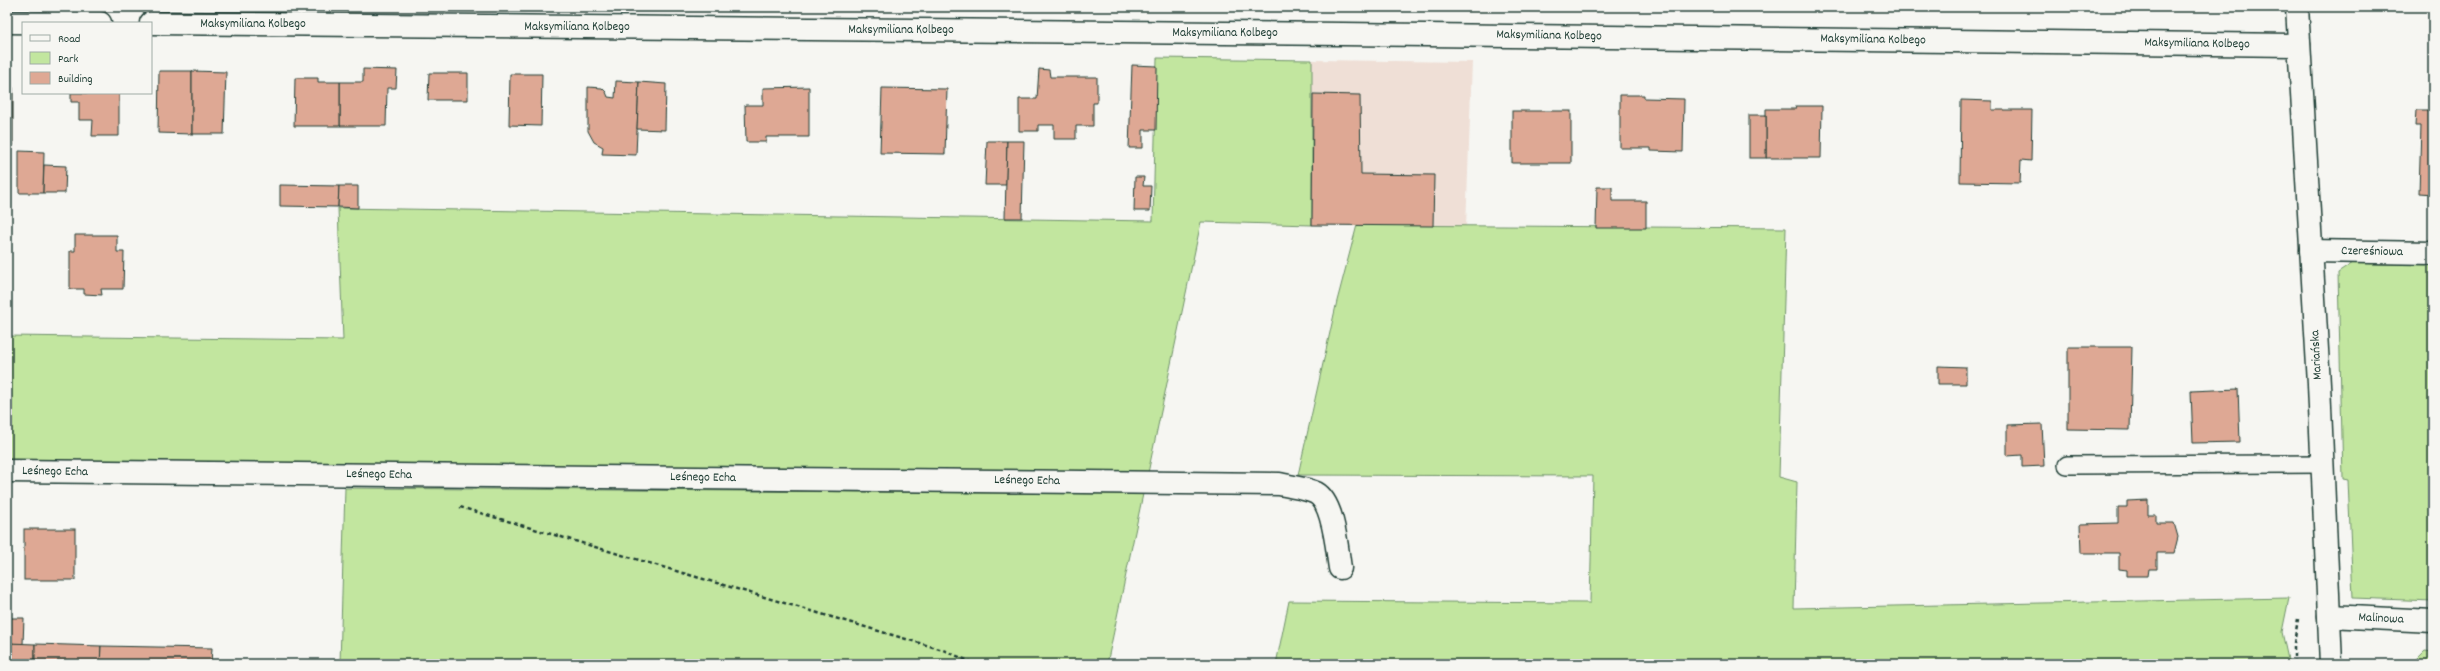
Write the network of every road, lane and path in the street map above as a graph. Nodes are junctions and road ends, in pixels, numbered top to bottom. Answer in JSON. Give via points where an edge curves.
{"nodes":[{"id":1,"x":2297,"y":7,"type":"edge"},
{"id":2,"x":7,"y":22,"type":"edge"},
{"id":3,"x":22,"y":22,"type":"edge"},
{"id":4,"x":152,"y":23,"type":"edge"},
{"id":5,"x":2299,"y":45,"type":"junction"},
{"id":6,"x":2311,"y":251,"type":"junction"},
{"id":7,"x":2433,"y":253,"type":"edge"},
{"id":8,"x":2322,"y":464,"type":"junction"},
{"id":9,"x":2067,"y":465,"type":"dead end"},
{"id":10,"x":7,"y":471,"type":"edge"},
{"id":11,"x":456,"y":505,"type":"dead end"},
{"id":12,"x":1340,"y":568,"type":"dead end"},
{"id":13,"x":2329,"y":616,"type":"junction"},
{"id":14,"x":2433,"y":621,"type":"edge"},
{"id":15,"x":976,"y":664,"type":"edge"},
{"id":16,"x":2331,"y":664,"type":"edge"}],
"edges":[{"from":1,"to":5,"type":"street","name":"Mariańska"},
{"from":2,"to":3,"type":"street"},
{"from":4,"to":5,"type":"street","name":"Maksymiliana Kolbego","via":[[1335,33]]},
{"from":5,"to":6,"type":"street","name":"Mariańska"},
{"from":6,"to":7,"type":"street","name":"Czereśniowa"},
{"from":6,"to":8,"type":"street","name":"Mariańska"},
{"from":8,"to":9,"type":"lane"},
{"from":8,"to":13,"type":"street","name":"Mariańska"},
{"from":10,"to":12,"type":"street","name":"Leśnego Echa","via":[[1280,484],[1317,493],[1325,503],[1333,524]]},
{"from":11,"to":15,"type":"path","via":[[943,650]]},
{"from":13,"to":14,"type":"street","name":"Malinowa"},
{"from":13,"to":16,"type":"street","name":"Mariańska"}]}
